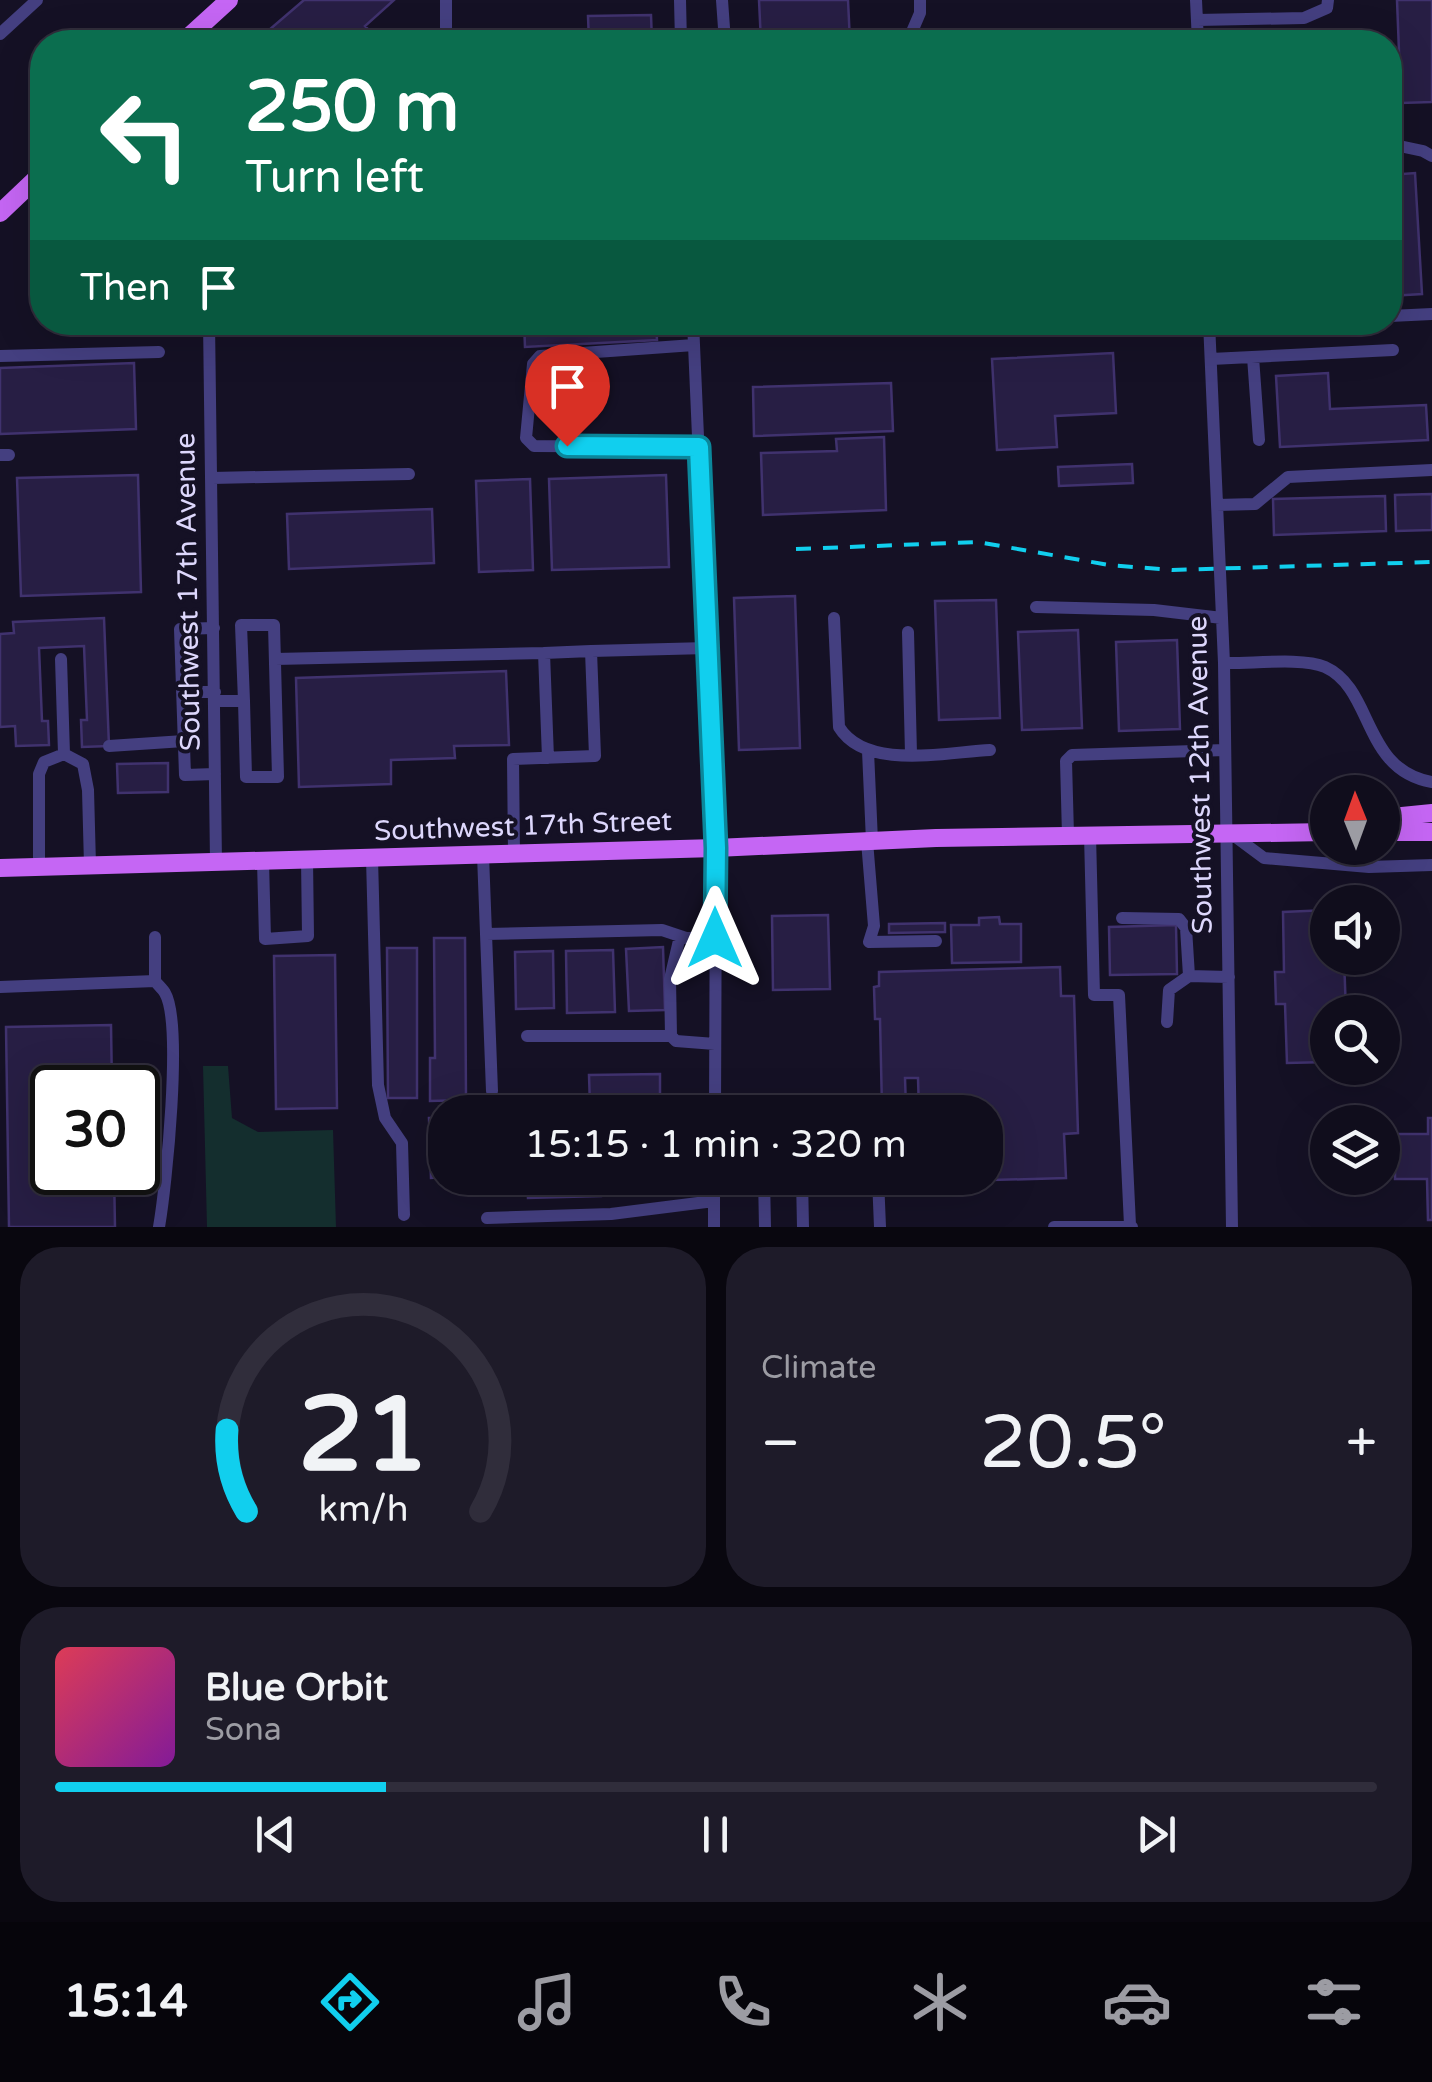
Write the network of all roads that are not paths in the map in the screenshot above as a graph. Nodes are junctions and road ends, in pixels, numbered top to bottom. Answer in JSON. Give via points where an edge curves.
{"nodes":[{"id":1,"x":37,"y":0,"type":"edge"},
{"id":2,"x":228,"y":0,"type":"edge"},
{"id":3,"x":446,"y":0,"type":"edge"},
{"id":4,"x":680,"y":0,"type":"edge"},
{"id":5,"x":722,"y":0,"type":"edge"},
{"id":6,"x":920,"y":0,"type":"edge"},
{"id":7,"x":1196,"y":0,"type":"edge"},
{"id":8,"x":1328,"y":0,"type":"edge"},
{"id":9,"x":1197,"y":20,"type":"junction"},
{"id":10,"x":196,"y":30,"type":"edge"},
{"id":11,"x":446,"y":30,"type":"edge"},
{"id":12,"x":681,"y":30,"type":"edge"},
{"id":13,"x":723,"y":30,"type":"edge"},
{"id":14,"x":913,"y":30,"type":"edge"},
{"id":15,"x":1197,"y":30,"type":"edge"},
{"id":16,"x":0,"y":34,"type":"edge"},
{"id":17,"x":1402,"y":146,"type":"edge"},
{"id":18,"x":1432,"y":156,"type":"edge"},
{"id":19,"x":30,"y":184,"type":"edge"},
{"id":20,"x":0,"y":213,"type":"edge"},
{"id":21,"x":1432,"y":314,"type":"edge"},
{"id":22,"x":1402,"y":315,"type":"edge"},
{"id":23,"x":209,"y":335,"type":"edge"},
{"id":24,"x":694,"y":335,"type":"edge"},
{"id":25,"x":1210,"y":335,"type":"edge"},
{"id":26,"x":694,"y":344,"type":"junction"},
{"id":27,"x":1394,"y":350,"type":"dead end"},
{"id":28,"x":159,"y":352,"type":"dead end"},
{"id":29,"x":0,"y":356,"type":"edge"},
{"id":30,"x":1253,"y":357,"type":"junction"},
{"id":31,"x":1211,"y":359,"type":"junction"},
{"id":32,"x":1259,"y":440,"type":"dead end"},
{"id":33,"x":699,"y":447,"type":"junction"},
{"id":34,"x":1432,"y":470,"type":"edge"},
{"id":35,"x":410,"y":474,"type":"dead end"},
{"id":36,"x":212,"y":478,"type":"junction"},
{"id":37,"x":1217,"y":505,"type":"junction"},
{"id":38,"x":1036,"y":607,"type":"dead end"},
{"id":39,"x":834,"y":618,"type":"dead end"},
{"id":40,"x":1222,"y":618,"type":"junction"},
{"id":41,"x":214,"y":628,"type":"junction"},
{"id":42,"x":908,"y":632,"type":"dead end"},
{"id":43,"x":707,"y":648,"type":"junction"},
{"id":44,"x":591,"y":651,"type":"junction"},
{"id":45,"x":544,"y":653,"type":"junction"},
{"id":46,"x":61,"y":659,"type":"dead end"},
{"id":47,"x":275,"y":659,"type":"junction"},
{"id":48,"x":1224,"y":663,"type":"junction"},
{"id":49,"x":182,"y":692,"type":"junction"},
{"id":50,"x":215,"y":697,"type":"junction"},
{"id":51,"x":244,"y":701,"type":"junction"},
{"id":52,"x":184,"y":742,"type":"junction"},
{"id":53,"x":109,"y":746,"type":"dead end"},
{"id":54,"x":990,"y":750,"type":"dead end"},
{"id":55,"x":1225,"y":750,"type":"junction"},
{"id":56,"x":868,"y":751,"type":"junction"},
{"id":57,"x":64,"y":754,"type":"junction"},
{"id":58,"x":911,"y":754,"type":"junction"},
{"id":59,"x":548,"y":758,"type":"junction"},
{"id":60,"x":216,"y":774,"type":"junction"},
{"id":61,"x":1432,"y":782,"type":"edge"},
{"id":62,"x":1432,"y":814,"type":"edge"},
{"id":63,"x":1400,"y":817,"type":"edge"},
{"id":64,"x":1310,"y":824,"type":"edge"},
{"id":65,"x":1226,"y":831,"type":"junction"},
{"id":66,"x":1310,"y":832,"type":"edge"},
{"id":67,"x":1400,"y":832,"type":"edge"},
{"id":68,"x":1432,"y":832,"type":"edge"},
{"id":69,"x":1068,"y":835,"type":"junction"},
{"id":70,"x":1090,"y":835,"type":"junction"},
{"id":71,"x":870,"y":841,"type":"junction"},
{"id":72,"x":716,"y":848,"type":"junction"},
{"id":73,"x":483,"y":854,"type":"junction"},
{"id":74,"x":514,"y":854,"type":"junction"},
{"id":75,"x":372,"y":858,"type":"junction"},
{"id":76,"x":307,"y":859,"type":"junction"},
{"id":77,"x":263,"y":860,"type":"junction"},
{"id":78,"x":216,"y":862,"type":"junction"},
{"id":79,"x":90,"y":865,"type":"junction"},
{"id":80,"x":1432,"y":865,"type":"edge"},
{"id":81,"x":39,"y":867,"type":"junction"},
{"id":82,"x":0,"y":868,"type":"edge"},
{"id":83,"x":1122,"y":918,"type":"dead end"},
{"id":84,"x":486,"y":934,"type":"junction"},
{"id":85,"x":680,"y":936,"type":"junction"},
{"id":86,"x":154,"y":937,"type":"dead end"},
{"id":87,"x":715,"y":938,"type":"junction"},
{"id":88,"x":936,"y":941,"type":"dead end"},
{"id":89,"x":1189,"y":976,"type":"junction"},
{"id":90,"x":1228,"y":977,"type":"junction"},
{"id":91,"x":155,"y":982,"type":"junction"},
{"id":92,"x":0,"y":988,"type":"edge"},
{"id":93,"x":1167,"y":1022,"type":"dead end"},
{"id":94,"x":527,"y":1036,"type":"dead end"},
{"id":95,"x":672,"y":1036,"type":"junction"},
{"id":96,"x":715,"y":1044,"type":"junction"},
{"id":97,"x":492,"y":1091,"type":"dead end"},
{"id":98,"x":715,"y":1095,"type":"edge"},
{"id":99,"x":714,"y":1195,"type":"edge"},
{"id":100,"x":764,"y":1195,"type":"edge"},
{"id":101,"x":802,"y":1195,"type":"edge"},
{"id":102,"x":879,"y":1195,"type":"edge"},
{"id":103,"x":714,"y":1201,"type":"junction"},
{"id":104,"x":404,"y":1215,"type":"dead end"},
{"id":105,"x":487,"y":1218,"type":"dead end"},
{"id":106,"x":1131,"y":1226,"type":"edge"},
{"id":107,"x":158,"y":1227,"type":"edge"},
{"id":108,"x":714,"y":1227,"type":"edge"},
{"id":109,"x":765,"y":1227,"type":"edge"},
{"id":110,"x":803,"y":1227,"type":"edge"},
{"id":111,"x":880,"y":1227,"type":"edge"},
{"id":112,"x":1054,"y":1227,"type":"edge"},
{"id":113,"x":1232,"y":1227,"type":"edge"}],
"edges":[{"from":1,"to":16,"type":"street"},
{"from":2,"to":10,"type":"main road"},
{"from":3,"to":11,"type":"street"},
{"from":4,"to":12,"type":"street"},
{"from":5,"to":13,"type":"street"},
{"from":6,"to":14,"type":"street"},
{"from":7,"to":9,"type":"street"},
{"from":8,"to":9,"type":"street","via":[[1327,8],[1304,18]]},
{"from":9,"to":15,"type":"street"},
{"from":17,"to":18,"type":"street"},
{"from":19,"to":20,"type":"main road"},
{"from":21,"to":22,"type":"street"},
{"from":23,"to":36,"type":"street","name":"Southwest 17th Avenue"},
{"from":24,"to":26,"type":"street"},
{"from":25,"to":31,"type":"street","name":"Southwest 12th Avenue"},
{"from":26,"to":33,"type":"street"},
{"from":26,"to":33,"type":"street","via":[[540,356],[533,364],[526,438],[534,446]]},
{"from":27,"to":30,"type":"street"},
{"from":28,"to":29,"type":"street"},
{"from":30,"to":31,"type":"street"},
{"from":30,"to":32,"type":"street"},
{"from":31,"to":37,"type":"street","name":"Southwest 12th Avenue"},
{"from":33,"to":43,"type":"street"},
{"from":34,"to":37,"type":"street","via":[[1288,477],[1255,504]]},
{"from":35,"to":36,"type":"street"},
{"from":36,"to":41,"type":"street","name":"Southwest 17th Avenue"},
{"from":37,"to":40,"type":"street","name":"Southwest 12th Avenue"},
{"from":38,"to":40,"type":"street"},
{"from":39,"to":56,"type":"street","via":[[839,727]]},
{"from":40,"to":48,"type":"street","name":"Southwest 12th Avenue"},
{"from":41,"to":49,"type":"street","via":[[180,629]]},
{"from":41,"to":50,"type":"street","name":"Southwest 17th Avenue"},
{"from":42,"to":58,"type":"street"},
{"from":43,"to":44,"type":"street"},
{"from":43,"to":72,"type":"street"},
{"from":44,"to":45,"type":"street"},
{"from":44,"to":59,"type":"street","via":[[596,756]]},
{"from":45,"to":47,"type":"street"},
{"from":45,"to":59,"type":"street"},
{"from":46,"to":57,"type":"street"},
{"from":47,"to":51,"type":"street","via":[[274,625],[241,625]]},
{"from":47,"to":51,"type":"street","via":[[278,777],[246,777]]},
{"from":48,"to":55,"type":"street","name":"Southwest 12th Avenue"},
{"from":48,"to":61,"type":"street","via":[[1325,667],[1344,683],[1391,764]]},
{"from":49,"to":50,"type":"street"},
{"from":49,"to":52,"type":"street"},
{"from":50,"to":51,"type":"street"},
{"from":50,"to":60,"type":"street","name":"Southwest 17th Avenue"},
{"from":52,"to":53,"type":"street"},
{"from":52,"to":60,"type":"street","via":[[185,774]]},
{"from":54,"to":58,"type":"street"},
{"from":55,"to":65,"type":"street","name":"Southwest 12th Avenue"},
{"from":55,"to":69,"type":"street","via":[[1072,755],[1066,761]]},
{"from":56,"to":58,"type":"street"},
{"from":56,"to":71,"type":"street"},
{"from":57,"to":79,"type":"street","via":[[83,764]]},
{"from":57,"to":81,"type":"street","via":[[44,762],[39,774]]},
{"from":59,"to":74,"type":"street","via":[[513,759]]},
{"from":60,"to":78,"type":"street","name":"Southwest 17th Avenue"},
{"from":62,"to":63,"type":"main road"},
{"from":64,"to":65,"type":"main road","name":"Southwest 17th Street"},
{"from":65,"to":66,"type":"main road","name":"Southwest 17th Street"},
{"from":65,"to":70,"type":"main road","name":"Southwest 17th Street"},
{"from":65,"to":80,"type":"street","via":[[1264,858]]},
{"from":65,"to":90,"type":"street","name":"Southwest 12th Avenue"},
{"from":67,"to":68,"type":"main road"},
{"from":69,"to":70,"type":"main road","name":"Southwest 17th Street"},
{"from":69,"to":71,"type":"main road","name":"Southwest 17th Street"},
{"from":70,"to":106,"type":"street","via":[[1094,995],[1119,996]]},
{"from":71,"to":72,"type":"main road","name":"Southwest 17th Street"},
{"from":71,"to":88,"type":"street","via":[[869,942]]},
{"from":72,"to":74,"type":"main road","name":"Southwest 17th Street"},
{"from":72,"to":87,"type":"street"},
{"from":73,"to":74,"type":"main road","name":"Southwest 17th Street"},
{"from":73,"to":75,"type":"main road","name":"Southwest 17th Street"},
{"from":73,"to":84,"type":"street"},
{"from":75,"to":76,"type":"main road","name":"Southwest 17th Street"},
{"from":75,"to":104,"type":"street","via":[[378,1085],[384,1118],[402,1143]]},
{"from":76,"to":77,"type":"main road","name":"Southwest 17th Street"},
{"from":76,"to":77,"type":"street","via":[[308,936],[264,939]]},
{"from":77,"to":78,"type":"main road","name":"Southwest 17th Street"},
{"from":78,"to":79,"type":"main road","name":"Southwest 17th Street"},
{"from":79,"to":81,"type":"main road","name":"Southwest 17th Street"},
{"from":81,"to":82,"type":"main road","name":"Southwest 17th Street"},
{"from":83,"to":89,"type":"street","via":[[1180,919]]},
{"from":84,"to":85,"type":"street","via":[[662,930]]},
{"from":84,"to":97,"type":"street"},
{"from":85,"to":87,"type":"street"},
{"from":85,"to":95,"type":"street","via":[[670,978]]},
{"from":86,"to":91,"type":"street"},
{"from":87,"to":96,"type":"street"},
{"from":89,"to":90,"type":"street"},
{"from":89,"to":93,"type":"street","via":[[1169,990]]},
{"from":90,"to":113,"type":"street","name":"Southwest 12th Avenue"},
{"from":91,"to":92,"type":"street"},
{"from":91,"to":107,"type":"street","via":[[170,1010],[172,1084]]},
{"from":94,"to":95,"type":"street"},
{"from":95,"to":96,"type":"street"},
{"from":96,"to":98,"type":"street"},
{"from":99,"to":103,"type":"street"},
{"from":100,"to":109,"type":"street"},
{"from":101,"to":110,"type":"street"},
{"from":102,"to":111,"type":"street"},
{"from":103,"to":105,"type":"street","via":[[611,1214]]},
{"from":103,"to":108,"type":"street"},
{"from":106,"to":112,"type":"street"}]}
